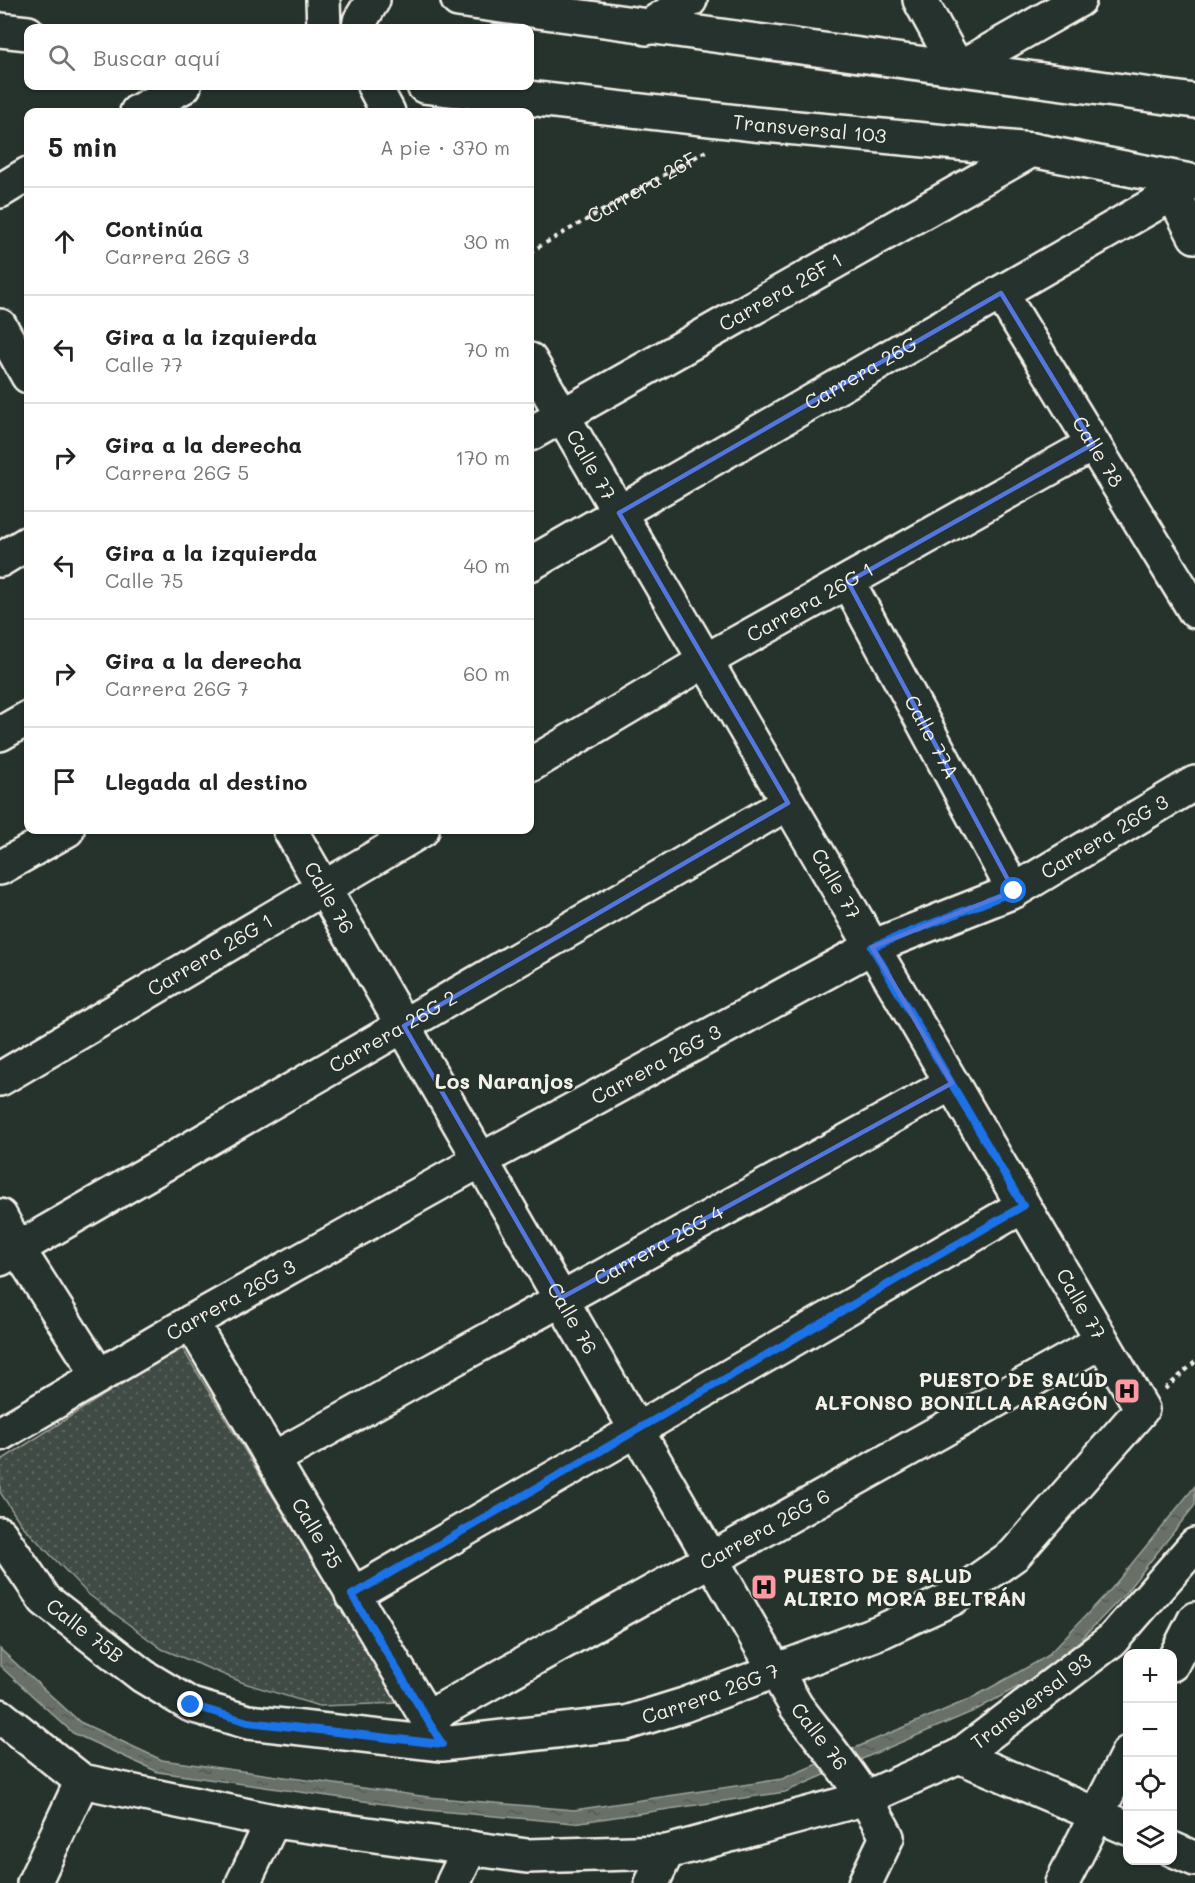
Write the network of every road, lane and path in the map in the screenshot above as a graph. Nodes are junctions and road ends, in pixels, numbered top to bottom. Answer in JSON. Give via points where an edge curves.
{"nodes":[{"id":1,"x":323,"y":0,"type":"edge"},
{"id":2,"x":373,"y":0,"type":"edge"},
{"id":3,"x":458,"y":0,"type":"edge"},
{"id":4,"x":690,"y":0,"type":"edge"},
{"id":5,"x":920,"y":0,"type":"edge"},
{"id":6,"x":1079,"y":0,"type":"edge"},
{"id":7,"x":324,"y":24,"type":"edge"},
{"id":8,"x":360,"y":24,"type":"edge"},
{"id":9,"x":646,"y":28,"type":"junction"},
{"id":10,"x":0,"y":30,"type":"edge"},
{"id":11,"x":24,"y":33,"type":"edge"},
{"id":12,"x":958,"y":69,"type":"junction"},
{"id":13,"x":177,"y":90,"type":"edge"},
{"id":14,"x":376,"y":90,"type":"edge"},
{"id":15,"x":459,"y":90,"type":"edge"},
{"id":16,"x":1195,"y":101,"type":"edge"},
{"id":17,"x":144,"y":108,"type":"edge"},
{"id":18,"x":386,"y":108,"type":"edge"},
{"id":19,"x":754,"y":124,"type":"junction"},
{"id":20,"x":1032,"y":150,"type":"junction"},
{"id":21,"x":24,"y":176,"type":"edge"},
{"id":22,"x":1187,"y":186,"type":"edge"},
{"id":23,"x":0,"y":191,"type":"edge"},
{"id":24,"x":1195,"y":236,"type":"edge"},
{"id":25,"x":534,"y":250,"type":"edge"},
{"id":26,"x":1000,"y":293,"type":"junction"},
{"id":27,"x":0,"y":326,"type":"edge"},
{"id":28,"x":534,"y":367,"type":"edge"},
{"id":29,"x":20,"y":370,"type":"edge"},
{"id":30,"x":562,"y":416,"type":"junction"},
{"id":31,"x":534,"y":432,"type":"edge"},
{"id":32,"x":1093,"y":444,"type":"junction"},
{"id":33,"x":619,"y":513,"type":"junction"},
{"id":34,"x":24,"y":545,"type":"edge"},
{"id":35,"x":0,"y":560,"type":"edge"},
{"id":36,"x":534,"y":562,"type":"edge"},
{"id":37,"x":848,"y":582,"type":"junction"},
{"id":38,"x":1195,"y":611,"type":"edge"},
{"id":39,"x":705,"y":660,"type":"junction"},
{"id":40,"x":24,"y":720,"type":"edge"},
{"id":41,"x":0,"y":734,"type":"edge"},
{"id":42,"x":534,"y":763,"type":"edge"},
{"id":43,"x":1195,"y":783,"type":"edge"},
{"id":44,"x":788,"y":802,"type":"junction"},
{"id":45,"x":60,"y":834,"type":"edge"},
{"id":46,"x":292,"y":834,"type":"edge"},
{"id":47,"x":415,"y":834,"type":"edge"},
{"id":48,"x":0,"y":868,"type":"edge"},
{"id":49,"x":324,"y":888,"type":"junction"},
{"id":50,"x":1014,"y":891,"type":"junction"},
{"id":51,"x":872,"y":947,"type":"junction"},
{"id":52,"x":404,"y":1026,"type":"junction"},
{"id":53,"x":0,"y":1079,"type":"edge"},
{"id":54,"x":951,"y":1083,"type":"junction"},
{"id":55,"x":481,"y":1160,"type":"junction"},
{"id":56,"x":1023,"y":1206,"type":"junction"},
{"id":57,"x":0,"y":1216,"type":"edge"},
{"id":58,"x":9,"y":1254,"type":"edge"},
{"id":59,"x":561,"y":1298,"type":"junction"},
{"id":60,"x":191,"y":1322,"type":"junction"},
{"id":61,"x":1102,"y":1341,"type":"junction"},
{"id":62,"x":99,"y":1376,"type":"junction"},
{"id":63,"x":1142,"y":1409,"type":"joint"},
{"id":64,"x":638,"y":1431,"type":"junction"},
{"id":65,"x":0,"y":1434,"type":"edge"},
{"id":66,"x":273,"y":1459,"type":"junction"},
{"id":67,"x":0,"y":1534,"type":"edge"},
{"id":68,"x":1195,"y":1545,"type":"edge"},
{"id":69,"x":712,"y":1560,"type":"junction"},
{"id":70,"x":352,"y":1595,"type":"junction"},
{"id":71,"x":1195,"y":1619,"type":"edge"},
{"id":72,"x":1177,"y":1656,"type":"edge"},
{"id":73,"x":775,"y":1670,"type":"junction"},
{"id":74,"x":191,"y":1705,"type":"joint"},
{"id":75,"x":0,"y":1716,"type":"edge"},
{"id":76,"x":434,"y":1731,"type":"junction"},
{"id":77,"x":959,"y":1756,"type":"junction"},
{"id":78,"x":1126,"y":1757,"type":"edge"},
{"id":79,"x":82,"y":1781,"type":"junction"},
{"id":80,"x":862,"y":1791,"type":"junction"},
{"id":81,"x":1096,"y":1814,"type":"junction"},
{"id":82,"x":273,"y":1821,"type":"junction"},
{"id":83,"x":1123,"y":1826,"type":"edge"},
{"id":84,"x":470,"y":1848,"type":"junction"},
{"id":85,"x":1177,"y":1851,"type":"edge"},
{"id":86,"x":667,"y":1852,"type":"junction"},
{"id":87,"x":1195,"y":1859,"type":"edge"},
{"id":88,"x":34,"y":1883,"type":"edge"},
{"id":89,"x":243,"y":1883,"type":"edge"},
{"id":90,"x":453,"y":1883,"type":"edge"},
{"id":91,"x":652,"y":1883,"type":"edge"},
{"id":92,"x":865,"y":1883,"type":"edge"},
{"id":93,"x":1062,"y":1883,"type":"edge"}],
"edges":[{"from":1,"to":7,"type":"street"},
{"from":2,"to":8,"type":"street"},
{"from":3,"to":9,"type":"street"},
{"from":4,"to":9,"type":"street"},
{"from":5,"to":12,"type":"street"},
{"from":6,"to":12,"type":"street"},
{"from":9,"to":12,"type":"street"},
{"from":10,"to":11,"type":"street"},
{"from":12,"to":16,"type":"street"},
{"from":13,"to":17,"type":"street"},
{"from":14,"to":18,"type":"street"},
{"from":15,"to":19,"type":"street","name":"Transversal 103"},
{"from":19,"to":20,"type":"street","name":"Transversal 103"},
{"from":19,"to":25,"type":"path","name":"Carrera 26F"},
{"from":20,"to":22,"type":"street","name":"Transversal 103"},
{"from":20,"to":30,"type":"street","name":"Carrera 26F 1"},
{"from":21,"to":23,"type":"street"},
{"from":22,"to":24,"type":"street"},
{"from":22,"to":26,"type":"street","name":"Carrera 26G"},
{"from":26,"to":32,"type":"street","name":"Calle 78"},
{"from":26,"to":33,"type":"street","name":"Carrera 26G"},
{"from":27,"to":29,"type":"street"},
{"from":28,"to":30,"type":"street","name":"Calle 77"},
{"from":30,"to":31,"type":"street","name":"Carrera 26F 1"},
{"from":30,"to":33,"type":"street","name":"Calle 77"},
{"from":32,"to":37,"type":"street","name":"Carrera 26G 1"},
{"from":32,"to":38,"type":"street","name":"Calle 78"},
{"from":33,"to":36,"type":"street","name":"Carrera 26G"},
{"from":33,"to":39,"type":"street","name":"Calle 77"},
{"from":34,"to":35,"type":"street"},
{"from":37,"to":39,"type":"street","name":"Carrera 26G 1"},
{"from":37,"to":50,"type":"street","name":"Calle 77A"},
{"from":39,"to":42,"type":"street","name":"Carrera 26G 1"},
{"from":39,"to":44,"type":"street","name":"Calle 77"},
{"from":40,"to":41,"type":"street"},
{"from":43,"to":50,"type":"street","name":"Carrera 26G 3"},
{"from":44,"to":51,"type":"street","name":"Calle 77"},
{"from":44,"to":52,"type":"street","name":"Carrera 26G 2"},
{"from":45,"to":48,"type":"street"},
{"from":46,"to":49,"type":"street","name":"Calle 76"},
{"from":47,"to":49,"type":"street","name":"Carrera 26G 1"},
{"from":49,"to":52,"type":"street","name":"Calle 76"},
{"from":49,"to":53,"type":"street","name":"Carrera 26G 1"},
{"from":50,"to":51,"type":"street","name":"Carrera 26G 3"},
{"from":51,"to":54,"type":"street","name":"Calle 77"},
{"from":51,"to":55,"type":"street","name":"Carrera 26G 3"},
{"from":52,"to":55,"type":"street","name":"Calle 76"},
{"from":52,"to":58,"type":"street","name":"Carrera 26G 2"},
{"from":54,"to":56,"type":"street","name":"Calle 77"},
{"from":54,"to":59,"type":"street","name":"Carrera 26G 4"},
{"from":55,"to":59,"type":"street","name":"Calle 76"},
{"from":55,"to":60,"type":"street","name":"Carrera 26G 3"},
{"from":56,"to":61,"type":"street","name":"Calle 77"},
{"from":56,"to":64,"type":"street"},
{"from":57,"to":58,"type":"street"},
{"from":58,"to":62,"type":"street"},
{"from":59,"to":64,"type":"street","name":"Calle 76"},
{"from":59,"to":66,"type":"street","name":"Carrera 26G 4"},
{"from":60,"to":62,"type":"street","name":"Carrera 26G 3"},
{"from":60,"to":66,"type":"street","name":"Calle 75"},
{"from":61,"to":63,"type":"street","name":"Calle 77"},
{"from":61,"to":69,"type":"street","name":"Carrera 26G 6"},
{"from":62,"to":65,"type":"street","name":"Carrera 26G 3"},
{"from":63,"to":73,"type":"street","name":"Carrera 26G 7","via":[[1014,1555],[953,1598],[882,1631]]},
{"from":64,"to":69,"type":"street","name":"Calle 76"},
{"from":64,"to":70,"type":"street"},
{"from":66,"to":70,"type":"street","name":"Calle 75"},
{"from":67,"to":74,"type":"street","name":"Calle 75B","via":[[45,1600],[143,1676]]},
{"from":68,"to":77,"type":"street","name":"Transversal 93","via":[[1112,1640]]},
{"from":69,"to":73,"type":"street","name":"Calle 76"},
{"from":69,"to":76,"type":"street","name":"Carrera 26G 6"},
{"from":70,"to":76,"type":"street","name":"Calle 75"},
{"from":71,"to":72,"type":"street"},
{"from":73,"to":76,"type":"street","name":"Carrera 26G 7","via":[[626,1724]]},
{"from":73,"to":80,"type":"street","name":"Calle 76","via":[[796,1706]]},
{"from":74,"to":76,"type":"street","name":"Carrera 26G 7","via":[[248,1722]]},
{"from":75,"to":79,"type":"street"},
{"from":77,"to":80,"type":"street","name":"Transversal 93"},
{"from":77,"to":81,"type":"street"},
{"from":78,"to":81,"type":"street"},
{"from":79,"to":82,"type":"street","name":"Transversal 93"},
{"from":79,"to":88,"type":"street"},
{"from":80,"to":86,"type":"street","name":"Transversal 93"},
{"from":80,"to":92,"type":"street","name":"Calle 76","via":[[887,1837]]},
{"from":81,"to":83,"type":"street"},
{"from":81,"to":93,"type":"street"},
{"from":82,"to":84,"type":"street","name":"Transversal 93"},
{"from":82,"to":89,"type":"street"},
{"from":84,"to":86,"type":"street","name":"Transversal 93","via":[[527,1856]]},
{"from":84,"to":90,"type":"street"},
{"from":85,"to":87,"type":"street"},
{"from":86,"to":91,"type":"street"}]}
